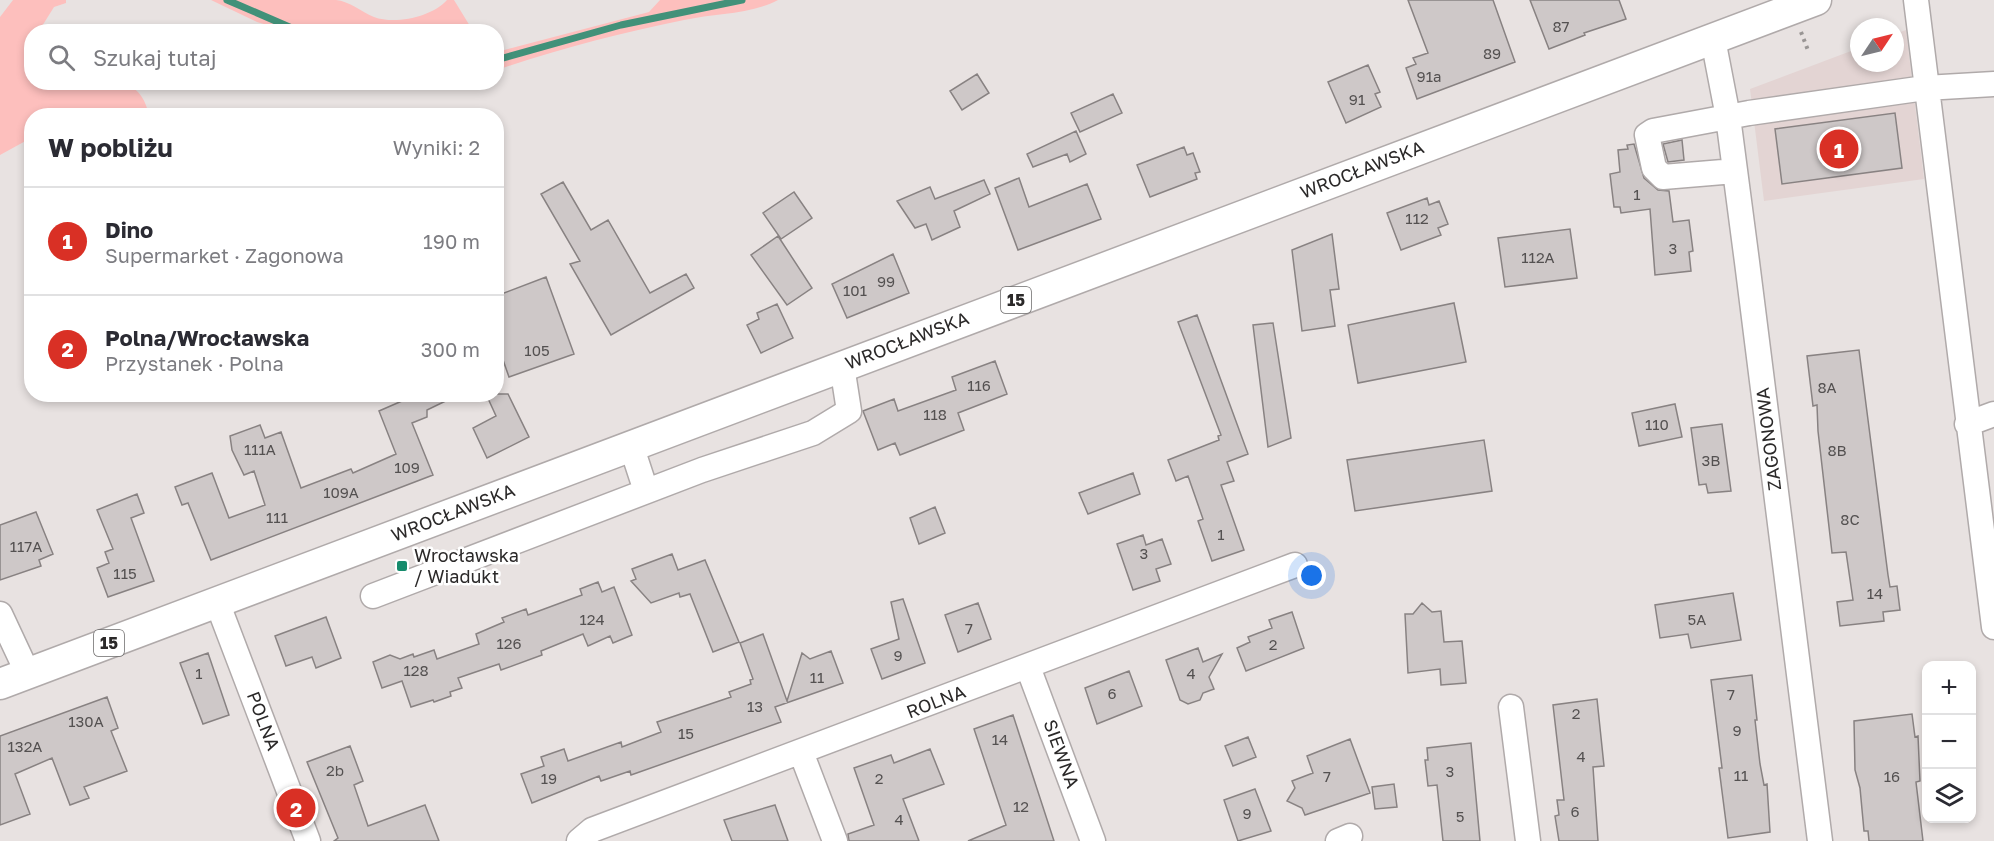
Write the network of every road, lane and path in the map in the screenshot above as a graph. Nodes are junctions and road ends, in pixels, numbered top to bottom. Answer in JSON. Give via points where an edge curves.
{"nodes":[{"id":1,"x":1816,"y":0,"type":"edge"},
{"id":2,"x":1916,"y":0,"type":"edge"},
{"id":3,"x":1713,"y":39,"type":"junction"},
{"id":4,"x":1994,"y":84,"type":"edge"},
{"id":5,"x":1925,"y":88,"type":"junction"},
{"id":6,"x":1728,"y":117,"type":"junction"},
{"id":7,"x":1735,"y":171,"type":"junction"},
{"id":8,"x":842,"y":366,"type":"junction"},
{"id":9,"x":1994,"y":414,"type":"edge"},
{"id":10,"x":1967,"y":424,"type":"junction"},
{"id":11,"x":631,"y":446,"type":"junction"},
{"id":12,"x":646,"y":491,"type":"junction"},
{"id":13,"x":1295,"y":565,"type":"dead end"},
{"id":14,"x":373,"y":596,"type":"dead end"},
{"id":15,"x":217,"y":602,"type":"junction"},
{"id":16,"x":2,"y":624,"type":"edge"},
{"id":17,"x":1994,"y":627,"type":"edge"},
{"id":18,"x":1028,"y":667,"type":"junction"},
{"id":19,"x":28,"y":674,"type":"junction"},
{"id":20,"x":0,"y":684,"type":"edge"},
{"id":21,"x":1511,"y":707,"type":"dead end"},
{"id":22,"x":801,"y":752,"type":"junction"},
{"id":23,"x":308,"y":841,"type":"edge"},
{"id":24,"x":579,"y":841,"type":"edge"},
{"id":25,"x":835,"y":841,"type":"edge"},
{"id":26,"x":1093,"y":841,"type":"edge"},
{"id":27,"x":1528,"y":841,"type":"edge"},
{"id":28,"x":1820,"y":841,"type":"edge"}],
"edges":[{"from":1,"to":3,"type":"main road","name":"WROCŁAWSKA","number":"15"},
{"from":2,"to":5,"type":"street"},
{"from":3,"to":6,"type":"street","name":"ZAGONOWA"},
{"from":3,"to":8,"type":"main road","name":"WROCŁAWSKA","number":"15"},
{"from":4,"to":5,"type":"street"},
{"from":5,"to":6,"type":"street"},
{"from":5,"to":10,"type":"street"},
{"from":6,"to":7,"type":"street","name":"ZAGONOWA"},
{"from":6,"to":7,"type":"street","via":[[1647,135],[1654,168],[1663,177]]},
{"from":7,"to":28,"type":"street","name":"ZAGONOWA"},
{"from":8,"to":11,"type":"main road","name":"WROCŁAWSKA","number":"15"},
{"from":8,"to":12,"type":"street","via":[[849,411],[813,433]]},
{"from":9,"to":10,"type":"street"},
{"from":10,"to":17,"type":"street"},
{"from":11,"to":12,"type":"street"},
{"from":11,"to":15,"type":"main road","name":"WROCŁAWSKA","number":"15"},
{"from":12,"to":14,"type":"street"},
{"from":13,"to":18,"type":"street","name":"ROLNA"},
{"from":15,"to":19,"type":"main road","name":"WROCŁAWSKA","number":"15"},
{"from":15,"to":23,"type":"street","name":"POLNA"},
{"from":16,"to":19,"type":"street"},
{"from":18,"to":22,"type":"street","name":"ROLNA"},
{"from":18,"to":26,"type":"street","name":"SIEWNA"},
{"from":19,"to":20,"type":"main road","name":"WROCŁAWSKA","number":"15"},
{"from":21,"to":27,"type":"street"},
{"from":22,"to":24,"type":"street","name":"ROLNA","via":[[592,830]]},
{"from":22,"to":25,"type":"street"}]}
